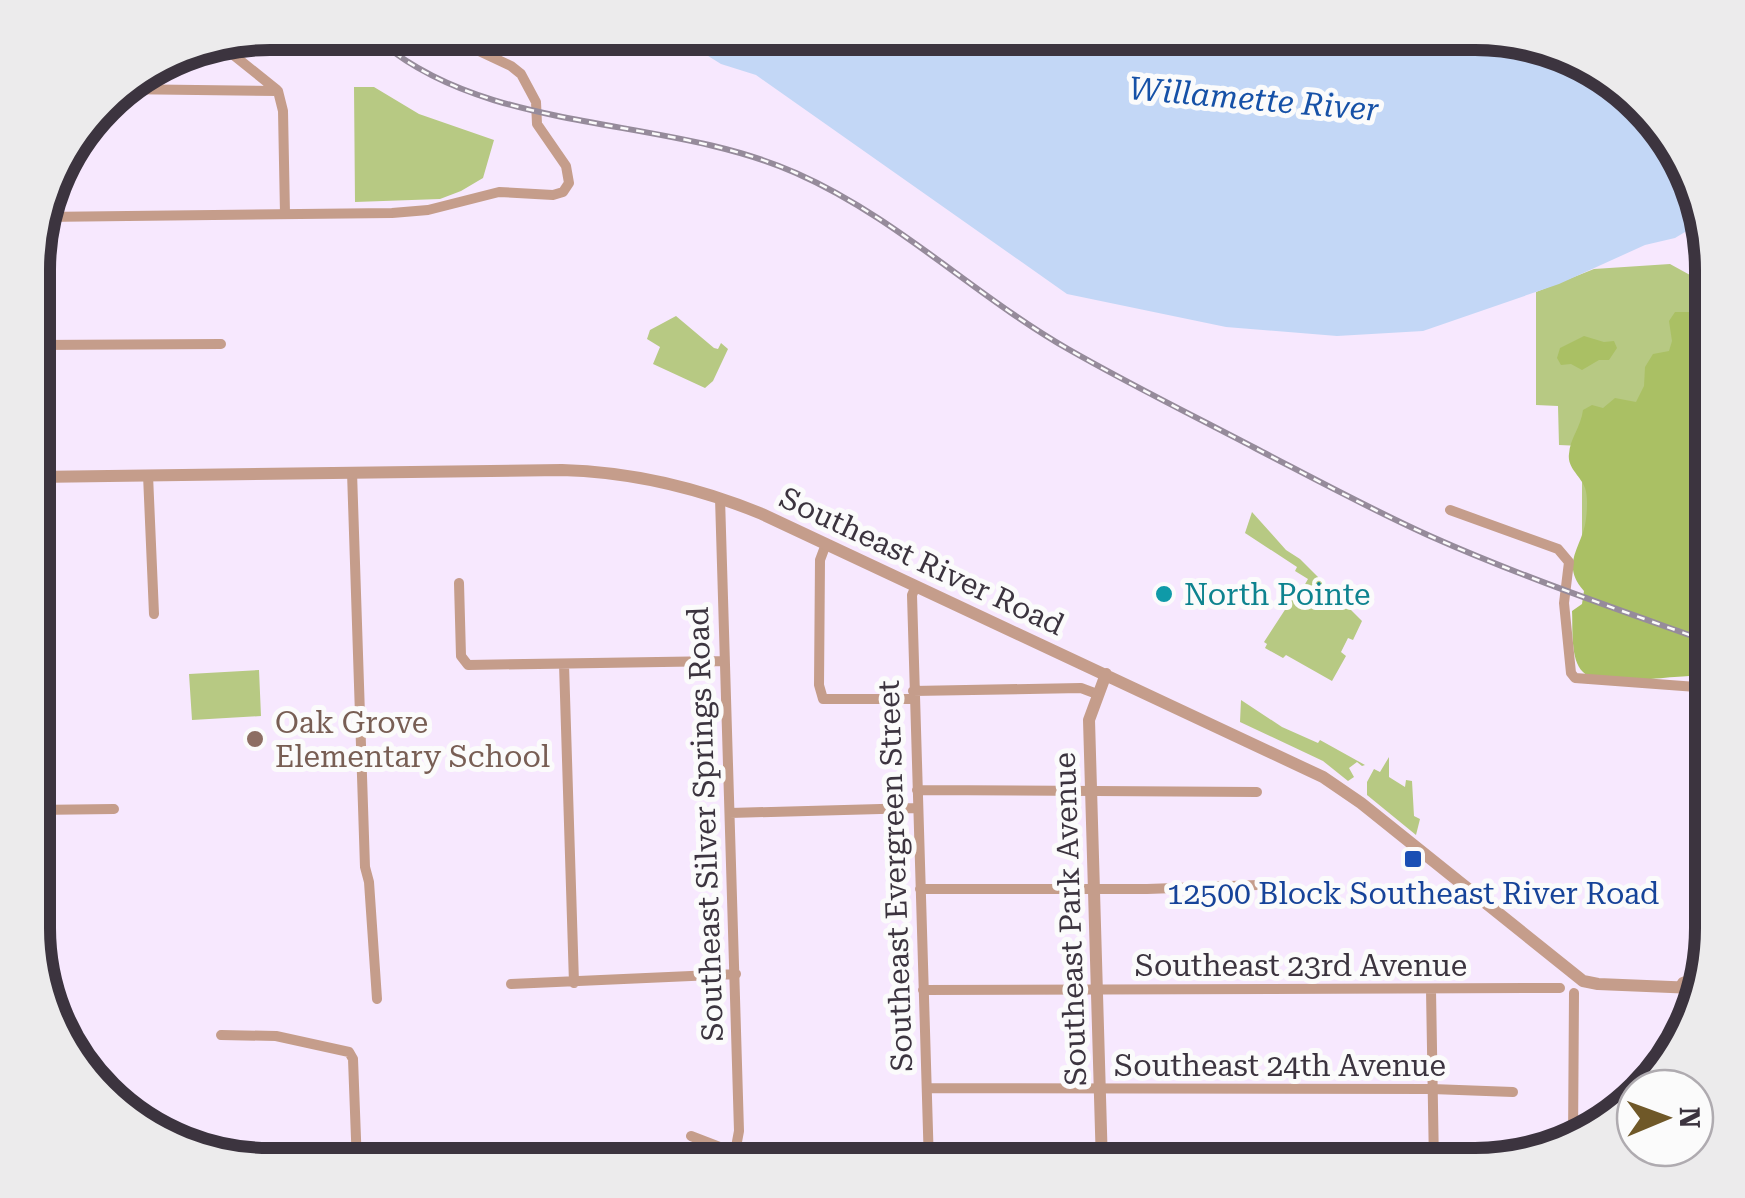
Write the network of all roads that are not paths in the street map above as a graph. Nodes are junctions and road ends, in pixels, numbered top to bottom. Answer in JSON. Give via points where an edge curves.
{"nodes":[{"id":1,"x":477,"y":50,"type":"edge"},
{"id":2,"x":232,"y":54,"type":"edge"},
{"id":3,"x":145,"y":89,"type":"edge"},
{"id":4,"x":278,"y":91,"type":"junction"},
{"id":5,"x":285,"y":214,"type":"junction"},
{"id":6,"x":56,"y":217,"type":"edge"},
{"id":7,"x":221,"y":344,"type":"dead end"},
{"id":8,"x":50,"y":345,"type":"edge"},
{"id":9,"x":352,"y":472,"type":"junction"},
{"id":10,"x":148,"y":475,"type":"junction"},
{"id":11,"x":50,"y":477,"type":"edge"},
{"id":12,"x":720,"y":498,"type":"junction"},
{"id":13,"x":1450,"y":510,"type":"dead end"},
{"id":14,"x":826,"y":544,"type":"junction"},
{"id":15,"x":459,"y":584,"type":"dead end"},
{"id":16,"x":916,"y":586,"type":"junction"},
{"id":17,"x":154,"y":614,"type":"dead end"},
{"id":18,"x":724,"y":661,"type":"junction"},
{"id":19,"x":564,"y":664,"type":"junction"},
{"id":20,"x":1106,"y":674,"type":"junction"},
{"id":21,"x":1695,"y":687,"type":"edge"},
{"id":22,"x":1097,"y":694,"type":"junction"},
{"id":23,"x":913,"y":695,"type":"junction"},
{"id":24,"x":917,"y":790,"type":"junction"},
{"id":25,"x":1092,"y":791,"type":"junction"},
{"id":26,"x":1257,"y":792,"type":"dead end"},
{"id":27,"x":917,"y":808,"type":"junction"},
{"id":28,"x":114,"y":809,"type":"dead end"},
{"id":29,"x":50,"y":810,"type":"edge"},
{"id":30,"x":730,"y":813,"type":"junction"},
{"id":31,"x":1284,"y":884,"type":"dead end"},
{"id":32,"x":920,"y":889,"type":"junction"},
{"id":33,"x":1095,"y":890,"type":"junction"},
{"id":34,"x":1566,"y":970,"type":"junction"},
{"id":35,"x":736,"y":974,"type":"junction"},
{"id":36,"x":1583,"y":981,"type":"junction"},
{"id":37,"x":1689,"y":982,"type":"edge"},
{"id":38,"x":574,"y":983,"type":"junction"},
{"id":39,"x":511,"y":984,"type":"dead end"},
{"id":40,"x":1676,"y":985,"type":"junction"},
{"id":41,"x":1687,"y":987,"type":"edge"},
{"id":42,"x":1560,"y":988,"type":"junction"},
{"id":43,"x":923,"y":990,"type":"junction"},
{"id":44,"x":1098,"y":990,"type":"junction"},
{"id":45,"x":1431,"y":990,"type":"junction"},
{"id":46,"x":1574,"y":993,"type":"junction"},
{"id":47,"x":376,"y":999,"type":"dead end"},
{"id":48,"x":221,"y":1035,"type":"dead end"},
{"id":49,"x":926,"y":1088,"type":"junction"},
{"id":50,"x":1100,"y":1088,"type":"junction"},
{"id":51,"x":1432,"y":1089,"type":"junction"},
{"id":52,"x":1513,"y":1092,"type":"dead end"},
{"id":53,"x":1573,"y":1125,"type":"edge"},
{"id":54,"x":691,"y":1136,"type":"dead end"},
{"id":55,"x":357,"y":1148,"type":"edge"},
{"id":56,"x":720,"y":1148,"type":"edge"},
{"id":57,"x":734,"y":1148,"type":"edge"},
{"id":58,"x":928,"y":1148,"type":"edge"},
{"id":59,"x":1102,"y":1148,"type":"edge"},
{"id":60,"x":1434,"y":1148,"type":"edge"}],
"edges":[{"from":1,"to":5,"type":"street","via":[[521,74],[536,102],[537,124],[570,173],[562,192],[498,192],[413,212]]},
{"from":2,"to":4,"type":"street"},
{"from":3,"to":4,"type":"street"},
{"from":4,"to":5,"type":"street"},
{"from":5,"to":6,"type":"street"},
{"from":7,"to":8,"type":"street"},
{"from":9,"to":10,"type":"street","name":"Southeast River Road"},
{"from":9,"to":12,"type":"street","name":"Southeast River Road","via":[[600,472]]},
{"from":9,"to":47,"type":"street"},
{"from":10,"to":11,"type":"street","name":"Southeast River Road"},
{"from":10,"to":17,"type":"street"},
{"from":12,"to":14,"type":"street","name":"Southeast River Road"},
{"from":12,"to":18,"type":"street","name":"Southeast Silver Springs Road"},
{"from":13,"to":21,"type":"street","via":[[1565,554],[1575,678]]},
{"from":14,"to":16,"type":"street","name":"Southeast River Road"},
{"from":14,"to":23,"type":"street","via":[[820,560],[823,699]]},
{"from":15,"to":19,"type":"street","via":[[461,656],[468,665]]},
{"from":16,"to":20,"type":"street","name":"Southeast River Road"},
{"from":16,"to":23,"type":"street","name":"Southeast Evergreen Street"},
{"from":18,"to":19,"type":"street"},
{"from":18,"to":30,"type":"street","name":"Southeast Silver Springs Road"},
{"from":19,"to":38,"type":"street"},
{"from":20,"to":22,"type":"street","name":"Southeast Park Avenue"},
{"from":20,"to":34,"type":"street","name":"Southeast River Road","via":[[1336,785]]},
{"from":22,"to":23,"type":"street","via":[[1081,688]]},
{"from":22,"to":25,"type":"street","name":"Southeast Park Avenue","via":[[1089,720]]},
{"from":23,"to":24,"type":"street","name":"Southeast Evergreen Street"},
{"from":24,"to":25,"type":"street"},
{"from":24,"to":27,"type":"street","name":"Southeast Evergreen Street"},
{"from":25,"to":26,"type":"street"},
{"from":25,"to":33,"type":"street","name":"Southeast Park Avenue"},
{"from":27,"to":30,"type":"street"},
{"from":27,"to":32,"type":"street","name":"Southeast Evergreen Street"},
{"from":28,"to":29,"type":"street"},
{"from":30,"to":35,"type":"street","name":"Southeast Silver Springs Road"},
{"from":31,"to":33,"type":"street"},
{"from":32,"to":33,"type":"street"},
{"from":32,"to":43,"type":"street","name":"Southeast Evergreen Street"},
{"from":33,"to":44,"type":"street","name":"Southeast Park Avenue"},
{"from":34,"to":36,"type":"street","name":"Southeast River Road"},
{"from":34,"to":42,"type":"street"},
{"from":35,"to":38,"type":"street"},
{"from":35,"to":57,"type":"street","name":"Southeast Silver Springs Road","via":[[739,1131]]},
{"from":36,"to":40,"type":"street","name":"Southeast River Road"},
{"from":36,"to":46,"type":"street"},
{"from":37,"to":40,"type":"street"},
{"from":38,"to":39,"type":"street"},
{"from":40,"to":41,"type":"street","name":"Southeast River Road"},
{"from":42,"to":45,"type":"street","name":"Southeast 23rd Avenue"},
{"from":42,"to":46,"type":"street"},
{"from":43,"to":44,"type":"street","name":"Southeast 23rd Avenue"},
{"from":43,"to":49,"type":"street","name":"Southeast Evergreen Street"},
{"from":44,"to":45,"type":"street","name":"Southeast 23rd Avenue"},
{"from":44,"to":50,"type":"street","name":"Southeast Park Avenue"},
{"from":45,"to":51,"type":"street"},
{"from":46,"to":53,"type":"street"},
{"from":48,"to":55,"type":"street","via":[[276,1036],[349,1052]]},
{"from":49,"to":50,"type":"street","name":"Southeast 24th Avenue"},
{"from":49,"to":58,"type":"street","name":"Southeast Evergreen Street"},
{"from":50,"to":51,"type":"street","name":"Southeast 24th Avenue"},
{"from":50,"to":59,"type":"street","name":"Southeast Park Avenue"},
{"from":51,"to":52,"type":"street","name":"Southeast 24th Avenue"},
{"from":51,"to":60,"type":"street"},
{"from":54,"to":56,"type":"street","name":"Southeast Silver Springs Road"}]}
